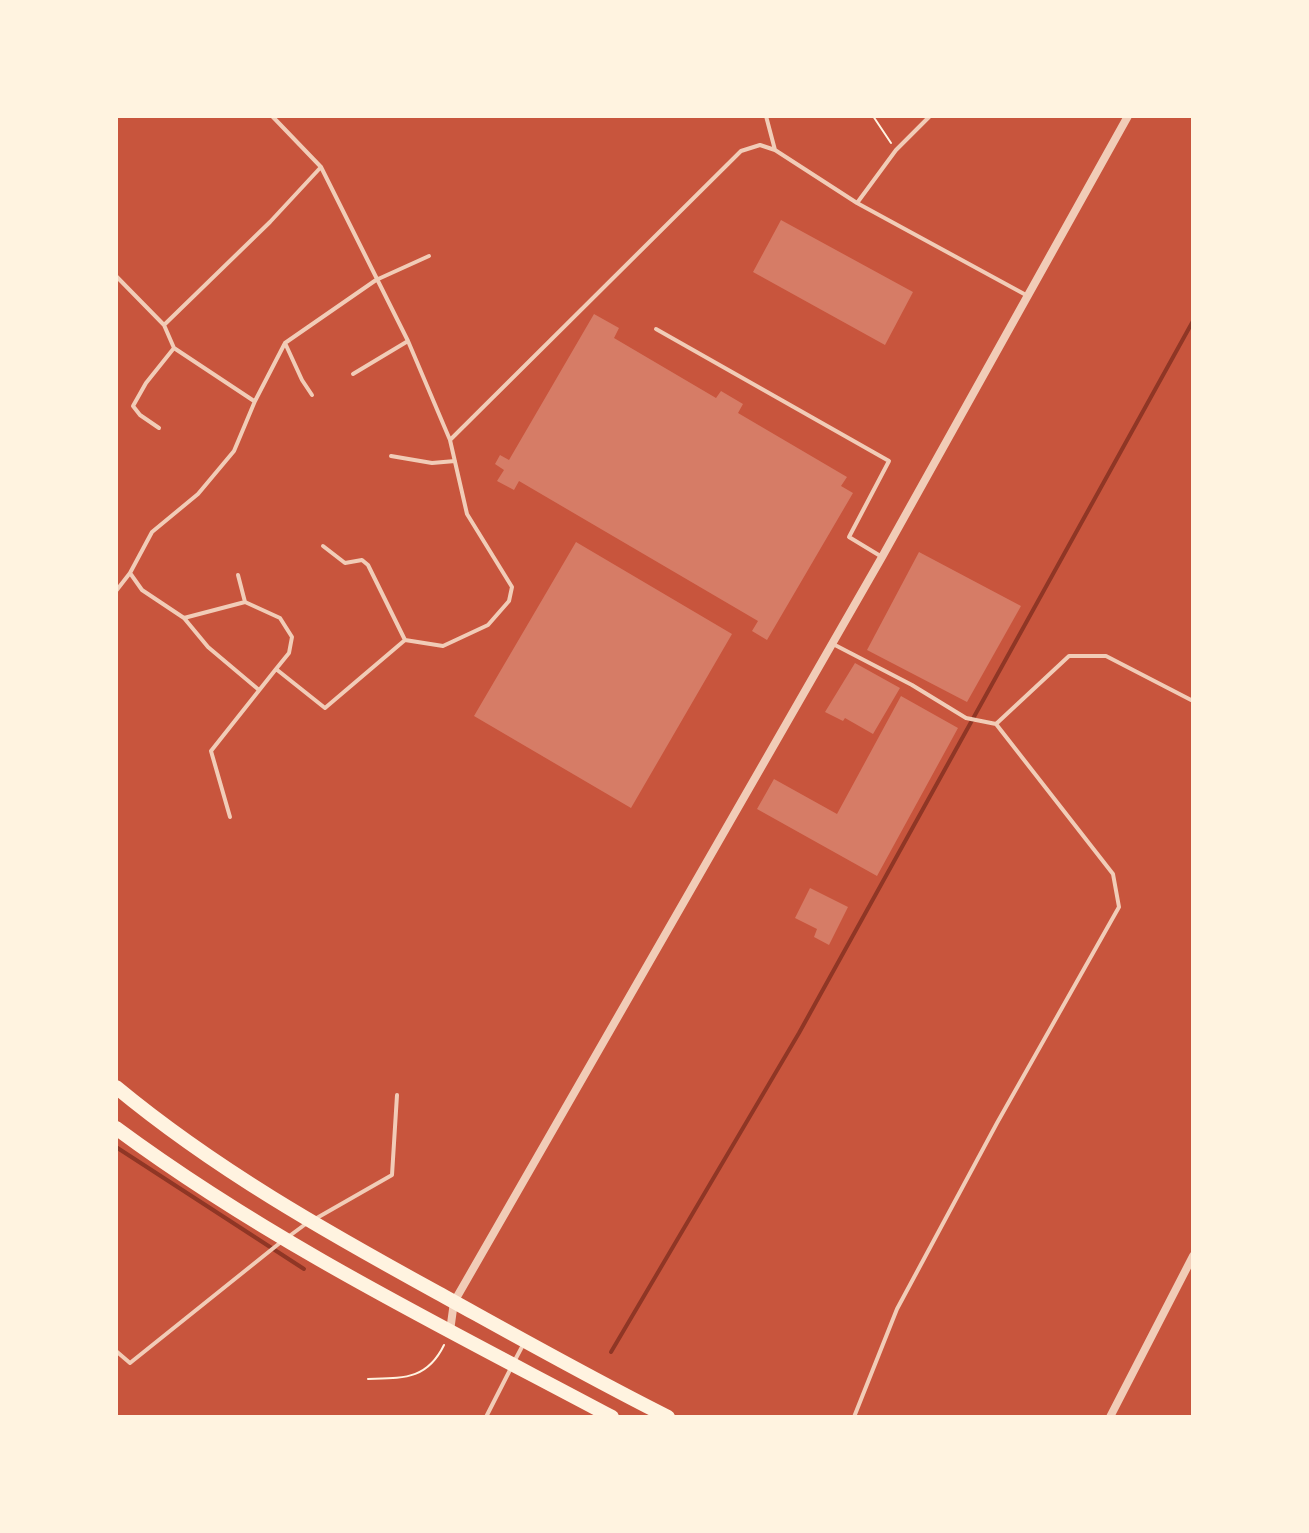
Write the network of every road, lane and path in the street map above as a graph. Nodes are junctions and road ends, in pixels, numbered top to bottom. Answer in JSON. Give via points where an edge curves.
{"nodes":[{"id":1,"x":272,"y":116,"type":"edge"},
{"id":2,"x":766,"y":116,"type":"edge"},
{"id":3,"x":873,"y":116,"type":"edge"},
{"id":4,"x":930,"y":116,"type":"edge"},
{"id":5,"x":1128,"y":116,"type":"edge"},
{"id":6,"x":775,"y":150,"type":"junction"},
{"id":7,"x":896,"y":150,"type":"junction"},
{"id":8,"x":321,"y":167,"type":"junction"},
{"id":9,"x":857,"y":203,"type":"junction"},
{"id":10,"x":429,"y":256,"type":"dead end"},
{"id":11,"x":116,"y":276,"type":"edge"},
{"id":12,"x":376,"y":280,"type":"junction"},
{"id":13,"x":1026,"y":295,"type":"junction"},
{"id":14,"x":164,"y":325,"type":"junction"},
{"id":15,"x":656,"y":329,"type":"dead end"},
{"id":16,"x":408,"y":341,"type":"junction"},
{"id":17,"x":285,"y":343,"type":"junction"},
{"id":18,"x":174,"y":348,"type":"junction"},
{"id":19,"x":353,"y":374,"type":"dead end"},
{"id":20,"x":312,"y":395,"type":"dead end"},
{"id":21,"x":255,"y":401,"type":"junction"},
{"id":22,"x":159,"y":428,"type":"dead end"},
{"id":23,"x":450,"y":440,"type":"junction"},
{"id":24,"x":391,"y":456,"type":"dead end"},
{"id":25,"x":455,"y":461,"type":"junction"},
{"id":26,"x":323,"y":546,"type":"dead end"},
{"id":27,"x":882,"y":557,"type":"junction"},
{"id":28,"x":130,"y":573,"type":"junction"},
{"id":29,"x":238,"y":575,"type":"dead end"},
{"id":30,"x":116,"y":591,"type":"edge"},
{"id":31,"x":245,"y":602,"type":"junction"},
{"id":32,"x":184,"y":618,"type":"junction"},
{"id":33,"x":405,"y":640,"type":"junction"},
{"id":34,"x":833,"y":644,"type":"junction"},
{"id":35,"x":276,"y":669,"type":"junction"},
{"id":36,"x":259,"y":690,"type":"junction"},
{"id":37,"x":1193,"y":701,"type":"edge"},
{"id":38,"x":996,"y":724,"type":"junction"},
{"id":39,"x":230,"y":817,"type":"dead end"},
{"id":40,"x":116,"y":1087,"type":"edge"},
{"id":41,"x":397,"y":1095,"type":"dead end"},
{"id":42,"x":116,"y":1128,"type":"edge"},
{"id":43,"x":309,"y":1222,"type":"junction"},
{"id":44,"x":285,"y":1239,"type":"junction"},
{"id":45,"x":1193,"y":1256,"type":"edge"},
{"id":46,"x":454,"y":1302,"type":"junction"},
{"id":47,"x":450,"y":1331,"type":"junction"},
{"id":48,"x":525,"y":1341,"type":"junction"},
{"id":49,"x":116,"y":1351,"type":"edge"},
{"id":50,"x":513,"y":1364,"type":"junction"},
{"id":51,"x":368,"y":1379,"type":"dead end"},
{"id":52,"x":486,"y":1417,"type":"edge"},
{"id":53,"x":612,"y":1417,"type":"edge"},
{"id":54,"x":668,"y":1417,"type":"edge"},
{"id":55,"x":854,"y":1417,"type":"edge"},
{"id":56,"x":1110,"y":1417,"type":"edge"}],
"edges":[{"from":1,"to":8,"type":"lane"},
{"from":2,"to":6,"type":"lane"},
{"from":3,"to":7,"type":"path"},
{"from":4,"to":7,"type":"lane"},
{"from":5,"to":13,"type":"street"},
{"from":6,"to":9,"type":"lane"},
{"from":6,"to":23,"type":"lane","via":[[760,145],[741,151]]},
{"from":7,"to":9,"type":"lane"},
{"from":8,"to":12,"type":"lane"},
{"from":8,"to":14,"type":"lane"},
{"from":9,"to":13,"type":"lane"},
{"from":10,"to":12,"type":"lane"},
{"from":11,"to":14,"type":"lane"},
{"from":12,"to":16,"type":"lane"},
{"from":12,"to":17,"type":"lane"},
{"from":13,"to":27,"type":"street"},
{"from":14,"to":18,"type":"lane"},
{"from":15,"to":27,"type":"lane","via":[[889,461],[849,537]]},
{"from":16,"to":19,"type":"lane"},
{"from":16,"to":23,"type":"lane"},
{"from":17,"to":20,"type":"lane"},
{"from":17,"to":21,"type":"lane"},
{"from":18,"to":21,"type":"lane"},
{"from":18,"to":22,"type":"lane","via":[[133,406]]},
{"from":21,"to":28,"type":"lane","via":[[234,451],[198,494],[152,532]]},
{"from":23,"to":25,"type":"lane"},
{"from":24,"to":25,"type":"lane"},
{"from":25,"to":33,"type":"lane","via":[[467,514],[512,587],[509,601],[488,625],[443,646]]},
{"from":26,"to":33,"type":"lane","via":[[345,563],[362,560],[368,565]]},
{"from":27,"to":34,"type":"street"},
{"from":28,"to":30,"type":"lane"},
{"from":28,"to":32,"type":"lane","via":[[142,590]]},
{"from":29,"to":31,"type":"lane"},
{"from":31,"to":32,"type":"lane"},
{"from":31,"to":35,"type":"lane","via":[[280,618],[292,637],[289,653]]},
{"from":32,"to":36,"type":"lane","via":[[208,647]]},
{"from":33,"to":35,"type":"lane","via":[[325,708]]},
{"from":34,"to":38,"type":"lane","via":[[966,718]]},
{"from":34,"to":46,"type":"street"},
{"from":35,"to":36,"type":"lane"},
{"from":36,"to":39,"type":"lane","via":[[211,751]]},
{"from":37,"to":38,"type":"lane","via":[[1106,656],[1069,656]]},
{"from":38,"to":55,"type":"lane","via":[[1113,874],[1119,907],[897,1309]]},
{"from":40,"to":43,"type":"main road","via":[[232,1174]]},
{"from":41,"to":43,"type":"lane","via":[[392,1175]]},
{"from":42,"to":44,"type":"main road","via":[[174,1171]]},
{"from":43,"to":44,"type":"lane"},
{"from":43,"to":46,"type":"main road"},
{"from":44,"to":47,"type":"main road"},
{"from":44,"to":49,"type":"lane","via":[[130,1363]]},
{"from":45,"to":56,"type":"street"},
{"from":46,"to":47,"type":"street"},
{"from":46,"to":48,"type":"main road"},
{"from":47,"to":50,"type":"main road"},
{"from":47,"to":51,"type":"path","via":[[437,1359],[412,1378]]},
{"from":48,"to":50,"type":"lane"},
{"from":48,"to":54,"type":"main road"},
{"from":50,"to":52,"type":"lane"},
{"from":50,"to":53,"type":"main road"}]}
